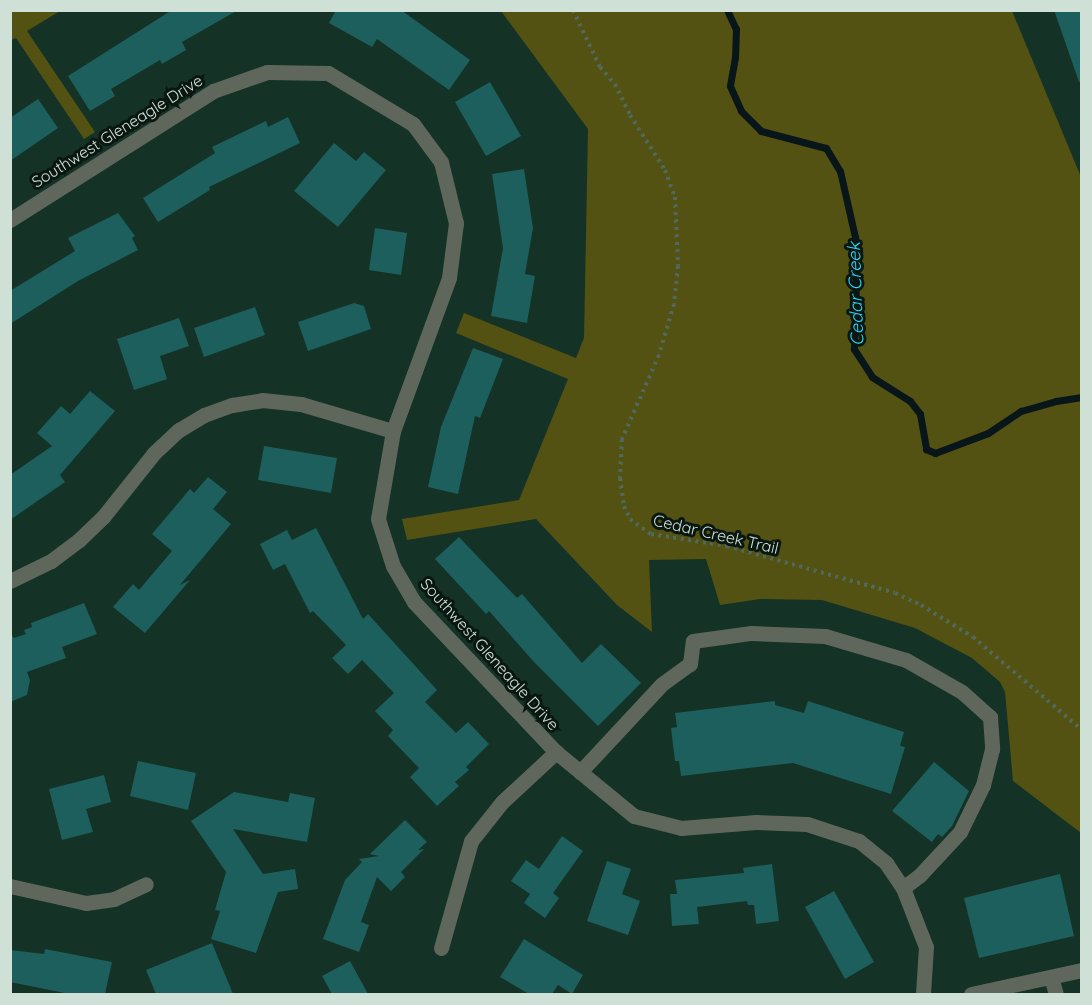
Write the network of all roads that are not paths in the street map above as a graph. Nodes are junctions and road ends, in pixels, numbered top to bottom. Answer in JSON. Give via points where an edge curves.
{"nodes":[{"id":1,"x":10,"y":220,"type":"edge"},
{"id":2,"x":393,"y":431,"type":"junction"},
{"id":3,"x":10,"y":581,"type":"edge"},
{"id":4,"x":556,"y":752,"type":"junction"},
{"id":5,"x":580,"y":772,"type":"junction"},
{"id":6,"x":146,"y":884,"type":"dead end"},
{"id":7,"x":10,"y":886,"type":"edge"},
{"id":8,"x":903,"y":888,"type":"junction"},
{"id":9,"x":441,"y":948,"type":"dead end"},
{"id":10,"x":1082,"y":970,"type":"edge"},
{"id":11,"x":1051,"y":977,"type":"junction"},
{"id":12,"x":923,"y":994,"type":"edge"},
{"id":13,"x":971,"y":994,"type":"edge"},
{"id":14,"x":1056,"y":994,"type":"edge"}],
"edges":[{"from":1,"to":2,"type":"street","name":"Southwest Gleneagle Drive","via":[[213,91],[267,72],[328,73],[413,123],[441,162],[456,223],[449,278]]},
{"from":2,"to":3,"type":"street","via":[[301,404],[272,401],[232,405],[179,430],[154,453],[103,517],[79,540],[51,561]]},
{"from":2,"to":4,"type":"street","name":"Southwest Gleneagle Drive","via":[[378,519],[393,566],[414,602]]},
{"from":4,"to":5,"type":"street","name":"Southwest Gleneagle Drive"},
{"from":4,"to":9,"type":"street","via":[[502,802],[471,841]]},
{"from":5,"to":8,"type":"street","name":"Southwest Gleneagle Drive","via":[[634,816],[681,828],[756,822],[807,824],[859,841],[885,863]]},
{"from":5,"to":8,"type":"street","via":[[662,684],[690,664],[693,641],[751,633],[825,636],[906,660],[962,692],[990,717],[992,749],[983,785],[960,832]]},
{"from":6,"to":7,"type":"street","via":[[114,899],[86,903]]},
{"from":8,"to":12,"type":"street","name":"Southwest Gleneagle Drive","via":[[926,947]]},
{"from":10,"to":11,"type":"street"},
{"from":11,"to":13,"type":"street"},
{"from":11,"to":14,"type":"street"}]}
